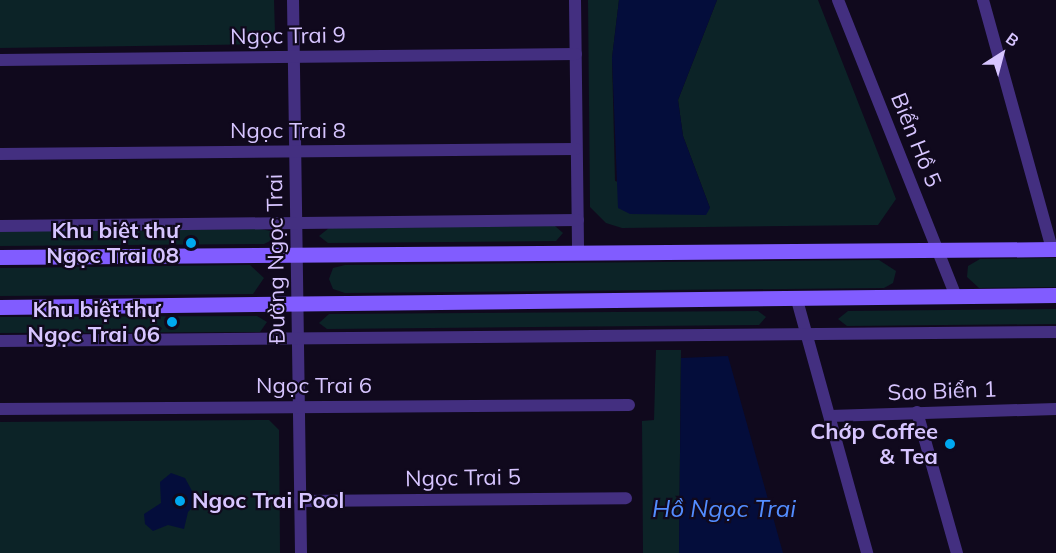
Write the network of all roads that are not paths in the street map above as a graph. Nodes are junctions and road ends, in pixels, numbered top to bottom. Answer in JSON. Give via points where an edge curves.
{"nodes":[{"id":1,"x":294,"y":0,"type":"edge"},
{"id":2,"x":575,"y":0,"type":"edge"},
{"id":3,"x":838,"y":0,"type":"edge"},
{"id":4,"x":983,"y":0,"type":"edge"},
{"id":5,"x":576,"y":54,"type":"junction"},
{"id":6,"x":294,"y":57,"type":"junction"},
{"id":7,"x":0,"y":60,"type":"edge"},
{"id":8,"x":576,"y":149,"type":"junction"},
{"id":9,"x":296,"y":152,"type":"junction"},
{"id":10,"x":0,"y":154,"type":"edge"},
{"id":11,"x":578,"y":220,"type":"junction"},
{"id":12,"x":296,"y":221,"type":"junction"},
{"id":13,"x":0,"y":226,"type":"edge"},
{"id":14,"x":1054,"y":249,"type":"edge"},
{"id":15,"x":937,"y":250,"type":"junction"},
{"id":16,"x":578,"y":252,"type":"junction"},
{"id":17,"x":297,"y":253,"type":"junction"},
{"id":18,"x":0,"y":257,"type":"edge"},
{"id":19,"x":1056,"y":295,"type":"edge"},
{"id":20,"x":956,"y":296,"type":"junction"},
{"id":21,"x":798,"y":300,"type":"junction"},
{"id":22,"x":297,"y":302,"type":"junction"},
{"id":23,"x":0,"y":307,"type":"edge"},
{"id":24,"x":1056,"y":332,"type":"edge"},
{"id":25,"x":807,"y":336,"type":"junction"},
{"id":26,"x":298,"y":339,"type":"junction"},
{"id":27,"x":0,"y":341,"type":"edge"},
{"id":28,"x":629,"y":405,"type":"dead end"},
{"id":29,"x":298,"y":407,"type":"junction"},
{"id":30,"x":0,"y":409,"type":"edge"},
{"id":31,"x":1056,"y":409,"type":"edge"},
{"id":32,"x":917,"y":412,"type":"junction"},
{"id":33,"x":830,"y":416,"type":"junction"},
{"id":34,"x":626,"y":498,"type":"dead end"},
{"id":35,"x":300,"y":501,"type":"junction"},
{"id":36,"x":301,"y":553,"type":"edge"},
{"id":37,"x":867,"y":553,"type":"edge"},
{"id":38,"x":957,"y":553,"type":"edge"}],
"edges":[{"from":1,"to":6,"type":"street","name":"Đường Ngọc Trai"},
{"from":2,"to":5,"type":"street"},
{"from":3,"to":15,"type":"street","name":"Biển Hồ 5"},
{"from":4,"to":14,"type":"street"},
{"from":5,"to":6,"type":"street","name":"Ngọc Trai 9"},
{"from":5,"to":8,"type":"street"},
{"from":6,"to":7,"type":"street","name":"Ngọc Trai 9"},
{"from":6,"to":9,"type":"street","name":"Đường Ngọc Trai"},
{"from":8,"to":9,"type":"street","name":"Ngọc Trai 8"},
{"from":8,"to":11,"type":"street"},
{"from":9,"to":10,"type":"street","name":"Ngọc Trai 8"},
{"from":9,"to":12,"type":"street","name":"Đường Ngọc Trai"},
{"from":11,"to":12,"type":"street"},
{"from":11,"to":16,"type":"street"},
{"from":12,"to":13,"type":"street"},
{"from":12,"to":17,"type":"street","name":"Đường Ngọc Trai"},
{"from":14,"to":15,"type":"main road"},
{"from":15,"to":16,"type":"main road"},
{"from":15,"to":20,"type":"street","name":"Biển Hồ 5"},
{"from":16,"to":17,"type":"main road"},
{"from":17,"to":18,"type":"main road"},
{"from":17,"to":22,"type":"street","name":"Đường Ngọc Trai"},
{"from":19,"to":20,"type":"main road"},
{"from":20,"to":21,"type":"main road"},
{"from":21,"to":22,"type":"main road"},
{"from":21,"to":25,"type":"street"},
{"from":22,"to":23,"type":"main road"},
{"from":22,"to":26,"type":"street","name":"Đường Ngọc Trai"},
{"from":24,"to":25,"type":"street"},
{"from":25,"to":26,"type":"street"},
{"from":25,"to":33,"type":"street"},
{"from":26,"to":27,"type":"street"},
{"from":26,"to":29,"type":"street","name":"Đường Ngọc Trai"},
{"from":28,"to":29,"type":"street","name":"Ngọc Trai 6"},
{"from":29,"to":30,"type":"street","name":"Ngọc Trai 6"},
{"from":29,"to":35,"type":"street","name":"Đường Ngọc Trai"},
{"from":31,"to":32,"type":"street","name":"Sao Biển 1"},
{"from":32,"to":33,"type":"street","name":"Sao Biển 1"},
{"from":32,"to":38,"type":"street"},
{"from":33,"to":37,"type":"street"},
{"from":34,"to":35,"type":"street","name":"Ngọc Trai 5"},
{"from":35,"to":36,"type":"street","name":"Đường Ngọc Trai"}]}
